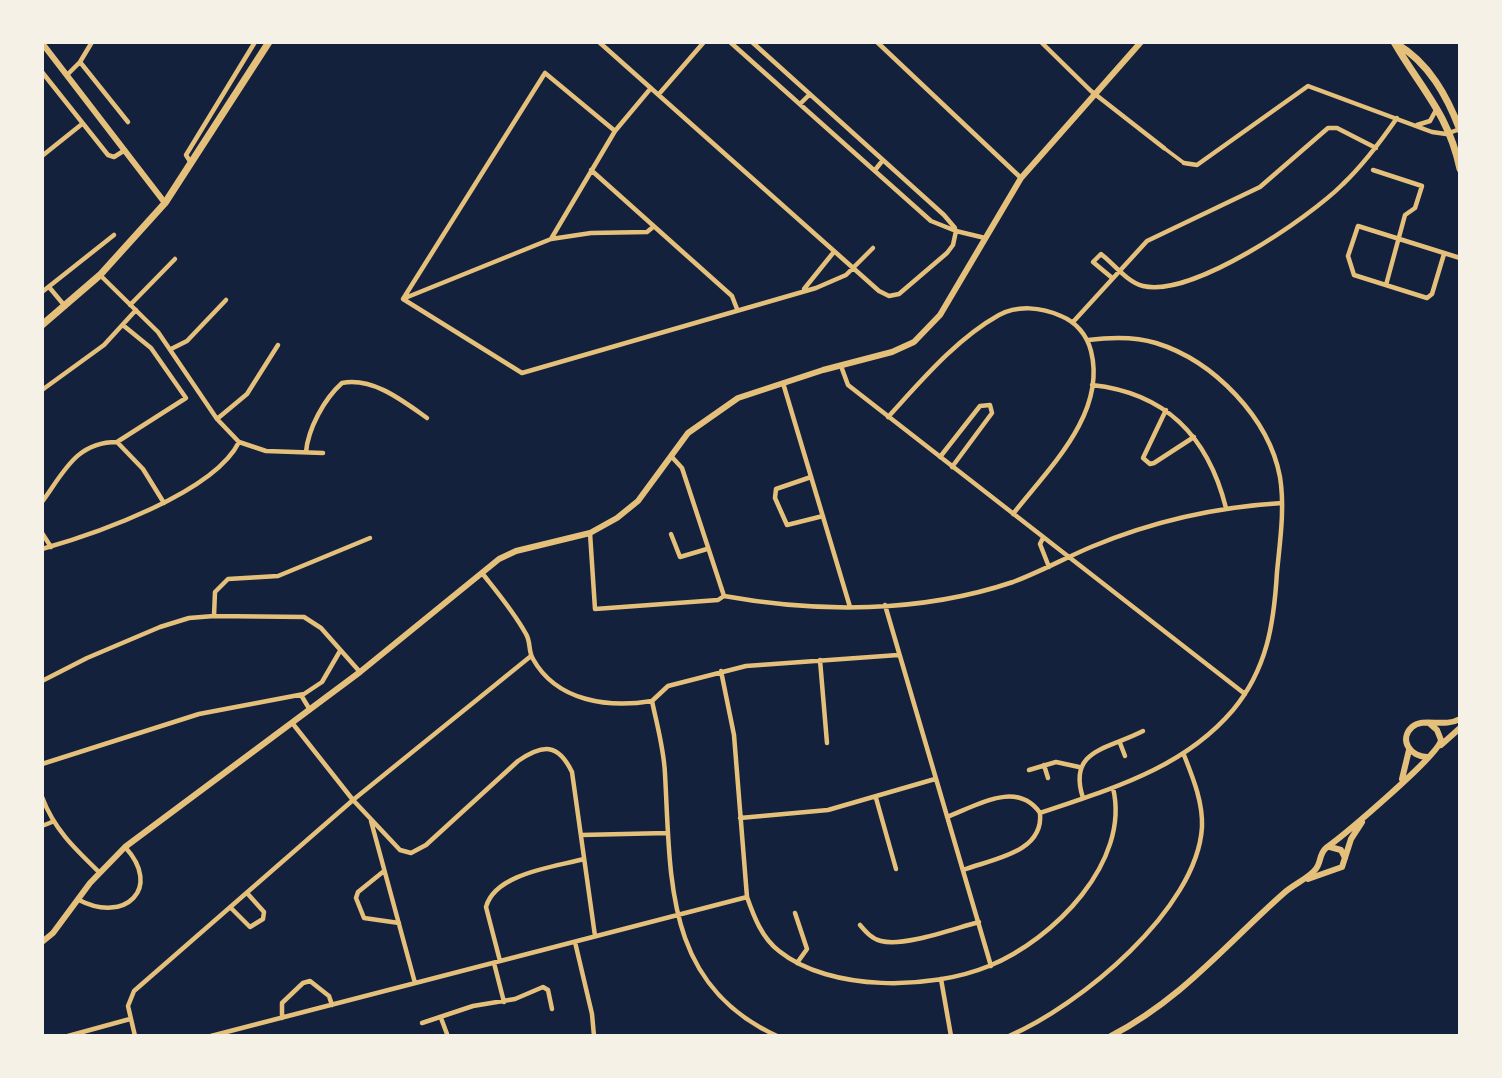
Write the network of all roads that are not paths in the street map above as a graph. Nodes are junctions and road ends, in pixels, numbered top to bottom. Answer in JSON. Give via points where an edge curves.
{"nodes":[{"id":1,"x":92,"y":42,"type":"edge"},
{"id":2,"x":256,"y":42,"type":"edge"},
{"id":3,"x":268,"y":42,"type":"edge"},
{"id":4,"x":599,"y":42,"type":"edge"},
{"id":5,"x":704,"y":42,"type":"edge"},
{"id":6,"x":730,"y":42,"type":"edge"},
{"id":7,"x":752,"y":42,"type":"edge"},
{"id":8,"x":877,"y":42,"type":"edge"},
{"id":9,"x":1041,"y":42,"type":"edge"},
{"id":10,"x":1141,"y":42,"type":"edge"},
{"id":11,"x":1394,"y":42,"type":"edge"},
{"id":12,"x":42,"y":43,"type":"edge"},
{"id":13,"x":80,"y":62,"type":"junction"},
{"id":14,"x":42,"y":72,"type":"edge"},
{"id":15,"x":67,"y":75,"type":"junction"},
{"id":16,"x":652,"y":88,"type":"junction"},
{"id":17,"x":659,"y":94,"type":"junction"},
{"id":18,"x":810,"y":94,"type":"junction"},
{"id":19,"x":1096,"y":94,"type":"junction"},
{"id":20,"x":800,"y":104,"type":"junction"},
{"id":21,"x":1437,"y":105,"type":"junction"},
{"id":22,"x":1397,"y":118,"type":"junction"},
{"id":23,"x":128,"y":122,"type":"dead end"},
{"id":24,"x":82,"y":124,"type":"junction"},
{"id":25,"x":1416,"y":125,"type":"junction"},
{"id":26,"x":1460,"y":130,"type":"edge"},
{"id":27,"x":615,"y":131,"type":"junction"},
{"id":28,"x":1450,"y":133,"type":"junction"},
{"id":29,"x":1164,"y":148,"type":"joint"},
{"id":30,"x":1376,"y":148,"type":"junction"},
{"id":31,"x":125,"y":150,"type":"junction"},
{"id":32,"x":42,"y":156,"type":"edge"},
{"id":33,"x":884,"y":160,"type":"junction"},
{"id":34,"x":192,"y":163,"type":"junction"},
{"id":35,"x":1184,"y":163,"type":"joint"},
{"id":36,"x":1460,"y":169,"type":"edge"},
{"id":37,"x":592,"y":170,"type":"junction"},
{"id":38,"x":874,"y":170,"type":"junction"},
{"id":39,"x":1373,"y":170,"type":"dead end"},
{"id":40,"x":1021,"y":178,"type":"junction"},
{"id":41,"x":165,"y":203,"type":"junction"},
{"id":42,"x":653,"y":227,"type":"junction"},
{"id":43,"x":956,"y":231,"type":"junction"},
{"id":44,"x":114,"y":235,"type":"dead end"},
{"id":45,"x":985,"y":238,"type":"junction"},
{"id":46,"x":551,"y":239,"type":"junction"},
{"id":47,"x":1399,"y":239,"type":"junction"},
{"id":48,"x":873,"y":248,"type":"dead end"},
{"id":49,"x":833,"y":253,"type":"junction"},
{"id":50,"x":1444,"y":254,"type":"junction"},
{"id":51,"x":1460,"y":258,"type":"edge"},
{"id":52,"x":175,"y":259,"type":"dead end"},
{"id":53,"x":167,"y":266,"type":"junction"},
{"id":54,"x":853,"y":269,"type":"junction"},
{"id":55,"x":1118,"y":269,"type":"junction"},
{"id":56,"x":174,"y":272,"type":"dead end"},
{"id":57,"x":100,"y":275,"type":"junction"},
{"id":58,"x":1111,"y":277,"type":"junction"},
{"id":59,"x":1386,"y":285,"type":"junction"},
{"id":60,"x":49,"y":287,"type":"junction"},
{"id":61,"x":803,"y":290,"type":"junction"},
{"id":62,"x":42,"y":292,"type":"edge"},
{"id":63,"x":403,"y":299,"type":"junction"},
{"id":64,"x":226,"y":300,"type":"dead end"},
{"id":65,"x":130,"y":305,"type":"junction"},
{"id":66,"x":65,"y":308,"type":"junction"},
{"id":67,"x":737,"y":309,"type":"junction"},
{"id":68,"x":135,"y":310,"type":"junction"},
{"id":69,"x":1073,"y":322,"type":"junction"},
{"id":70,"x":42,"y":326,"type":"edge"},
{"id":71,"x":124,"y":326,"type":"junction"},
{"id":72,"x":1088,"y":340,"type":"junction"},
{"id":73,"x":278,"y":345,"type":"dead end"},
{"id":74,"x":171,"y":349,"type":"junction"},
{"id":75,"x":840,"y":365,"type":"junction"},
{"id":76,"x":783,"y":382,"type":"junction"},
{"id":77,"x":1093,"y":385,"type":"junction"},
{"id":78,"x":42,"y":390,"type":"edge"},
{"id":79,"x":1166,"y":410,"type":"junction"},
{"id":80,"x":888,"y":417,"type":"junction"},
{"id":81,"x":427,"y":418,"type":"dead end"},
{"id":82,"x":217,"y":419,"type":"junction"},
{"id":83,"x":1194,"y":437,"type":"junction"},
{"id":84,"x":117,"y":442,"type":"junction"},
{"id":85,"x":239,"y":442,"type":"junction"},
{"id":86,"x":306,"y":452,"type":"junction"},
{"id":87,"x":323,"y":453,"type":"dead end"},
{"id":88,"x":671,"y":456,"type":"junction"},
{"id":89,"x":940,"y":457,"type":"junction"},
{"id":90,"x":952,"y":467,"type":"junction"},
{"id":91,"x":811,"y":477,"type":"junction"},
{"id":92,"x":42,"y":502,"type":"edge"},
{"id":93,"x":164,"y":503,"type":"junction"},
{"id":94,"x":1282,"y":503,"type":"junction"},
{"id":95,"x":1226,"y":508,"type":"junction"},
{"id":96,"x":1013,"y":514,"type":"junction"},
{"id":97,"x":822,"y":516,"type":"junction"},
{"id":98,"x":42,"y":533,"type":"edge"},
{"id":99,"x":590,"y":533,"type":"junction"},
{"id":100,"x":671,"y":534,"type":"dead end"},
{"id":101,"x":370,"y":538,"type":"dead end"},
{"id":102,"x":1043,"y":538,"type":"junction"},
{"id":103,"x":51,"y":547,"type":"junction"},
{"id":104,"x":707,"y":549,"type":"junction"},
{"id":105,"x":42,"y":550,"type":"edge"},
{"id":106,"x":1068,"y":558,"type":"junction"},
{"id":107,"x":1049,"y":567,"type":"junction"},
{"id":108,"x":481,"y":572,"type":"junction"},
{"id":109,"x":724,"y":596,"type":"junction"},
{"id":110,"x":885,"y":605,"type":"junction"},
{"id":111,"x":850,"y":607,"type":"junction"},
{"id":112,"x":214,"y":616,"type":"junction"},
{"id":113,"x":340,"y":651,"type":"junction"},
{"id":114,"x":898,"y":655,"type":"junction"},
{"id":115,"x":531,"y":656,"type":"junction"},
{"id":116,"x":820,"y":660,"type":"junction"},
{"id":117,"x":721,"y":671,"type":"junction"},
{"id":118,"x":360,"y":672,"type":"junction"},
{"id":119,"x":42,"y":681,"type":"edge"},
{"id":120,"x":1245,"y":694,"type":"junction"},
{"id":121,"x":301,"y":695,"type":"junction"},
{"id":122,"x":652,"y":701,"type":"junction"},
{"id":123,"x":310,"y":710,"type":"junction"},
{"id":124,"x":1460,"y":719,"type":"edge"},
{"id":125,"x":1429,"y":723,"type":"junction"},
{"id":126,"x":293,"y":724,"type":"junction"},
{"id":127,"x":1460,"y":728,"type":"edge"},
{"id":128,"x":1143,"y":731,"type":"dead end"},
{"id":129,"x":827,"y":743,"type":"dead end"},
{"id":130,"x":1120,"y":743,"type":"junction"},
{"id":131,"x":1409,"y":750,"type":"junction"},
{"id":132,"x":1438,"y":750,"type":"junction"},
{"id":133,"x":1184,"y":755,"type":"junction"},
{"id":134,"x":1125,"y":756,"type":"dead end"},
{"id":135,"x":1429,"y":757,"type":"junction"},
{"id":136,"x":42,"y":764,"type":"edge"},
{"id":137,"x":1044,"y":765,"type":"junction"},
{"id":138,"x":1079,"y":767,"type":"junction"},
{"id":139,"x":1029,"y":769,"type":"dead end"},
{"id":140,"x":1048,"y":778,"type":"dead end"},
{"id":141,"x":935,"y":779,"type":"junction"},
{"id":142,"x":1399,"y":783,"type":"junction"},
{"id":143,"x":1113,"y":788,"type":"junction"},
{"id":144,"x":42,"y":797,"type":"edge"},
{"id":145,"x":876,"y":798,"type":"junction"},
{"id":146,"x":1083,"y":798,"type":"junction"},
{"id":147,"x":353,"y":800,"type":"junction"},
{"id":148,"x":1040,"y":813,"type":"junction"},
{"id":149,"x":947,"y":817,"type":"junction"},
{"id":150,"x":740,"y":818,"type":"junction"},
{"id":151,"x":371,"y":820,"type":"junction"},
{"id":152,"x":1363,"y":820,"type":"junction"},
{"id":153,"x":52,"y":822,"type":"junction"},
{"id":154,"x":42,"y":826,"type":"edge"},
{"id":155,"x":667,"y":833,"type":"junction"},
{"id":156,"x":581,"y":835,"type":"junction"},
{"id":157,"x":125,"y":847,"type":"junction"},
{"id":158,"x":1329,"y":847,"type":"junction"},
{"id":159,"x":584,"y":859,"type":"junction"},
{"id":160,"x":1345,"y":860,"type":"junction"},
{"id":161,"x":1320,"y":861,"type":"junction"},
{"id":162,"x":896,"y":869,"type":"dead end"},
{"id":163,"x":963,"y":870,"type":"junction"},
{"id":164,"x":384,"y":871,"type":"junction"},
{"id":165,"x":1329,"y":871,"type":"junction"},
{"id":166,"x":99,"y":872,"type":"junction"},
{"id":167,"x":1302,"y":881,"type":"junction"},
{"id":168,"x":247,"y":893,"type":"junction"},
{"id":169,"x":747,"y":897,"type":"junction"},
{"id":170,"x":79,"y":900,"type":"junction"},
{"id":171,"x":231,"y":908,"type":"junction"},
{"id":172,"x":795,"y":913,"type":"dead end"},
{"id":173,"x":677,"y":916,"type":"junction"},
{"id":174,"x":979,"y":922,"type":"junction"},
{"id":175,"x":399,"y":923,"type":"junction"},
{"id":176,"x":860,"y":925,"type":"dead end"},
{"id":177,"x":595,"y":936,"type":"junction"},
{"id":178,"x":42,"y":942,"type":"edge"},
{"id":179,"x":575,"y":942,"type":"junction"},
{"id":180,"x":497,"y":962,"type":"junction"},
{"id":181,"x":797,"y":963,"type":"junction"},
{"id":182,"x":991,"y":966,"type":"junction"},
{"id":183,"x":941,"y":979,"type":"junction"},
{"id":184,"x":415,"y":983,"type":"junction"},
{"id":185,"x":504,"y":1002,"type":"junction"},
{"id":186,"x":332,"y":1005,"type":"junction"},
{"id":187,"x":552,"y":1009,"type":"dead end"},
{"id":188,"x":282,"y":1018,"type":"junction"},
{"id":189,"x":441,"y":1018,"type":"junction"},
{"id":190,"x":130,"y":1019,"type":"junction"},
{"id":191,"x":422,"y":1023,"type":"dead end"},
{"id":192,"x":447,"y":1034,"type":"dead end"},
{"id":193,"x":68,"y":1036,"type":"edge"},
{"id":194,"x":135,"y":1036,"type":"edge"},
{"id":195,"x":211,"y":1036,"type":"edge"},
{"id":196,"x":594,"y":1036,"type":"edge"},
{"id":197,"x":777,"y":1036,"type":"edge"},
{"id":198,"x":951,"y":1036,"type":"edge"},
{"id":199,"x":1009,"y":1036,"type":"edge"},
{"id":200,"x":1111,"y":1036,"type":"edge"}],
"edges":[{"from":1,"to":13,"type":"street"},
{"from":2,"to":34,"type":"street","via":[[186,155]]},
{"from":3,"to":34,"type":"main road"},
{"from":4,"to":16,"type":"street"},
{"from":5,"to":17,"type":"street"},
{"from":6,"to":20,"type":"street"},
{"from":7,"to":18,"type":"street"},
{"from":8,"to":40,"type":"street"},
{"from":9,"to":19,"type":"street"},
{"from":10,"to":19,"type":"street"},
{"from":11,"to":21,"type":"main road"},
{"from":11,"to":26,"type":"main road","via":[[1412,52],[1427,69]]},
{"from":12,"to":15,"type":"street"},
{"from":13,"to":15,"type":"street"},
{"from":13,"to":23,"type":"street"},
{"from":14,"to":24,"type":"street"},
{"from":15,"to":31,"type":"street"},
{"from":16,"to":17,"type":"street"},
{"from":16,"to":27,"type":"street"},
{"from":17,"to":49,"type":"street"},
{"from":18,"to":20,"type":"street"},
{"from":18,"to":33,"type":"street"},
{"from":19,"to":29,"type":"street"},
{"from":19,"to":40,"type":"street"},
{"from":20,"to":38,"type":"street"},
{"from":21,"to":25,"type":"street","via":[[1430,121]]},
{"from":21,"to":28,"type":"main road"},
{"from":22,"to":25,"type":"street"},
{"from":22,"to":30,"type":"street"},
{"from":22,"to":35,"type":"street","via":[[1308,86],[1197,165]]},
{"from":24,"to":31,"type":"street","via":[[110,157]]},
{"from":24,"to":32,"type":"street"},
{"from":25,"to":28,"type":"street"},
{"from":26,"to":28,"type":"street"},
{"from":27,"to":37,"type":"street"},
{"from":27,"to":63,"type":"street","via":[[545,73]]},
{"from":28,"to":36,"type":"main road"},
{"from":29,"to":35,"type":"street"},
{"from":30,"to":55,"type":"street","via":[[1342,186],[1292,225],[1238,258],[1157,287],[1140,285]]},
{"from":30,"to":55,"type":"street","via":[[1338,128],[1328,128],[1260,187],[1147,241]]},
{"from":31,"to":41,"type":"street"},
{"from":33,"to":38,"type":"street"},
{"from":33,"to":43,"type":"street"},
{"from":34,"to":41,"type":"main road"},
{"from":37,"to":42,"type":"street"},
{"from":37,"to":46,"type":"street"},
{"from":38,"to":43,"type":"street","via":[[931,221]]},
{"from":39,"to":47,"type":"street","via":[[1422,186],[1415,208],[1405,215]]},
{"from":40,"to":45,"type":"street"},
{"from":41,"to":57,"type":"main road"},
{"from":42,"to":46,"type":"street","via":[[647,232]]},
{"from":42,"to":67,"type":"street","via":[[732,296]]},
{"from":43,"to":45,"type":"street"},
{"from":43,"to":54,"type":"street","via":[[947,253],[899,294],[879,291]]},
{"from":44,"to":60,"type":"street"},
{"from":45,"to":75,"type":"street","via":[[940,314],[914,342]]},
{"from":46,"to":63,"type":"street"},
{"from":47,"to":50,"type":"street"},
{"from":47,"to":59,"type":"street"},
{"from":47,"to":59,"type":"street","via":[[1358,226],[1348,256],[1354,275]]},
{"from":48,"to":54,"type":"street"},
{"from":49,"to":54,"type":"street"},
{"from":49,"to":61,"type":"street"},
{"from":50,"to":51,"type":"street"},
{"from":50,"to":59,"type":"street","via":[[1430,296]]},
{"from":52,"to":53,"type":"street"},
{"from":53,"to":56,"type":"street"},
{"from":53,"to":65,"type":"street"},
{"from":54,"to":61,"type":"street"},
{"from":55,"to":58,"type":"street"},
{"from":55,"to":58,"type":"street","via":[[1101,254],[1093,262]]},
{"from":57,"to":65,"type":"street"},
{"from":57,"to":66,"type":"main road"},
{"from":58,"to":69,"type":"street"},
{"from":60,"to":62,"type":"street"},
{"from":60,"to":66,"type":"street"},
{"from":61,"to":67,"type":"street"},
{"from":63,"to":67,"type":"street","via":[[522,373]]},
{"from":64,"to":74,"type":"street","via":[[187,341]]},
{"from":65,"to":68,"type":"street"},
{"from":66,"to":70,"type":"main road"},
{"from":68,"to":71,"type":"street"},
{"from":68,"to":74,"type":"street"},
{"from":69,"to":72,"type":"street"},
{"from":69,"to":80,"type":"street","via":[[1037,309],[1022,308],[997,316],[937,365]]},
{"from":71,"to":78,"type":"street"},
{"from":71,"to":84,"type":"street","via":[[151,348],[186,398]]},
{"from":72,"to":77,"type":"street"},
{"from":72,"to":94,"type":"street","via":[[1130,338],[1156,343],[1223,383],[1249,411],[1271,447]]},
{"from":73,"to":82,"type":"street","via":[[247,394]]},
{"from":74,"to":82,"type":"street"},
{"from":75,"to":76,"type":"street"},
{"from":75,"to":80,"type":"street","via":[[848,385]]},
{"from":76,"to":88,"type":"street","via":[[738,398],[705,418]]},
{"from":76,"to":91,"type":"street"},
{"from":77,"to":79,"type":"street","via":[[1133,392]]},
{"from":77,"to":96,"type":"street","via":[[1069,443]]},
{"from":79,"to":83,"type":"street"},
{"from":79,"to":83,"type":"street","via":[[1143,458],[1154,463]]},
{"from":80,"to":89,"type":"street"},
{"from":81,"to":86,"type":"street","via":[[364,383],[342,383],[307,437]]},
{"from":82,"to":85,"type":"street"},
{"from":83,"to":95,"type":"street","via":[[1215,472]]},
{"from":84,"to":92,"type":"street","via":[[87,447]]},
{"from":84,"to":93,"type":"street","via":[[143,469]]},
{"from":85,"to":86,"type":"street","via":[[266,452]]},
{"from":85,"to":93,"type":"street","via":[[233,454],[213,471]]},
{"from":86,"to":87,"type":"street"},
{"from":88,"to":99,"type":"street","via":[[638,501]]},
{"from":88,"to":104,"type":"street","via":[[682,468]]},
{"from":89,"to":90,"type":"street"},
{"from":89,"to":90,"type":"street","via":[[980,406],[990,405],[992,413]]},
{"from":90,"to":96,"type":"street"},
{"from":91,"to":97,"type":"street"},
{"from":91,"to":97,"type":"street","via":[[782,485],[775,498],[787,524]]},
{"from":93,"to":103,"type":"street"},
{"from":94,"to":95,"type":"street"},
{"from":94,"to":120,"type":"street","via":[[1271,639]]},
{"from":95,"to":106,"type":"street","via":[[1162,522]]},
{"from":96,"to":102,"type":"street"},
{"from":97,"to":111,"type":"street"},
{"from":98,"to":103,"type":"street"},
{"from":99,"to":108,"type":"street","via":[[507,554]]},
{"from":99,"to":109,"type":"street","via":[[595,609]]},
{"from":100,"to":104,"type":"street","via":[[680,557]]},
{"from":101,"to":112,"type":"street","via":[[278,576],[228,579],[215,592]]},
{"from":102,"to":106,"type":"street"},
{"from":102,"to":107,"type":"street","via":[[1040,544]]},
{"from":103,"to":105,"type":"street"},
{"from":104,"to":109,"type":"street"},
{"from":106,"to":107,"type":"street"},
{"from":106,"to":120,"type":"street"},
{"from":107,"to":110,"type":"street","via":[[975,592]]},
{"from":108,"to":115,"type":"street","via":[[526,634]]},
{"from":108,"to":118,"type":"street"},
{"from":109,"to":111,"type":"street","via":[[807,607]]},
{"from":110,"to":111,"type":"street"},
{"from":110,"to":114,"type":"street"},
{"from":112,"to":113,"type":"street","via":[[304,617],[321,628]]},
{"from":112,"to":119,"type":"street","via":[[160,627]]},
{"from":113,"to":118,"type":"street"},
{"from":113,"to":121,"type":"street","via":[[322,682]]},
{"from":114,"to":116,"type":"street"},
{"from":114,"to":141,"type":"street"},
{"from":115,"to":122,"type":"street","via":[[547,677],[587,700],[618,705]]},
{"from":115,"to":147,"type":"street"},
{"from":116,"to":117,"type":"street"},
{"from":116,"to":129,"type":"street"},
{"from":117,"to":122,"type":"street","via":[[668,686]]},
{"from":117,"to":150,"type":"street","via":[[734,734]]},
{"from":118,"to":123,"type":"street"},
{"from":120,"to":133,"type":"street","via":[[1212,732]]},
{"from":121,"to":123,"type":"street"},
{"from":121,"to":136,"type":"street","via":[[199,714]]},
{"from":122,"to":155,"type":"street","via":[[665,772]]},
{"from":123,"to":126,"type":"street"},
{"from":124,"to":125,"type":"street","via":[[1445,725]]},
{"from":125,"to":131,"type":"street","via":[[1410,729]]},
{"from":125,"to":132,"type":"street","via":[[1440,734]]},
{"from":126,"to":147,"type":"street"},
{"from":126,"to":157,"type":"street"},
{"from":127,"to":132,"type":"street"},
{"from":128,"to":130,"type":"street"},
{"from":130,"to":134,"type":"street"},
{"from":130,"to":138,"type":"street","via":[[1095,752]]},
{"from":131,"to":135,"type":"street","via":[[1418,757]]},
{"from":131,"to":142,"type":"street","via":[[1408,766]]},
{"from":132,"to":135,"type":"street"},
{"from":133,"to":143,"type":"street"},
{"from":133,"to":199,"type":"street","via":[[1199,799],[1202,825],[1195,858],[1174,896],[1146,934],[1097,983],[1054,1013]]},
{"from":135,"to":142,"type":"street"},
{"from":137,"to":138,"type":"street","via":[[1067,762]]},
{"from":137,"to":139,"type":"street"},
{"from":137,"to":140,"type":"street"},
{"from":138,"to":146,"type":"street"},
{"from":141,"to":145,"type":"street"},
{"from":141,"to":149,"type":"street"},
{"from":142,"to":152,"type":"street"},
{"from":143,"to":146,"type":"street"},
{"from":143,"to":182,"type":"street","via":[[1114,836],[1092,882],[1046,928]]},
{"from":144,"to":153,"type":"street"},
{"from":145,"to":150,"type":"street","via":[[807,813]]},
{"from":145,"to":162,"type":"street"},
{"from":146,"to":148,"type":"street"},
{"from":147,"to":151,"type":"street"},
{"from":147,"to":168,"type":"street"},
{"from":148,"to":149,"type":"street","via":[[1025,798],[1011,795]]},
{"from":148,"to":163,"type":"street","via":[[1038,834],[1029,845]]},
{"from":149,"to":163,"type":"street"},
{"from":150,"to":169,"type":"street"},
{"from":151,"to":156,"type":"street","via":[[401,850],[411,853],[426,845],[518,761],[534,750],[550,749],[565,759],[572,772]]},
{"from":151,"to":164,"type":"street"},
{"from":152,"to":158,"type":"street"},
{"from":152,"to":160,"type":"street"},
{"from":153,"to":154,"type":"street"},
{"from":153,"to":166,"type":"street"},
{"from":155,"to":156,"type":"street"},
{"from":155,"to":173,"type":"street"},
{"from":156,"to":159,"type":"street"},
{"from":157,"to":166,"type":"street"},
{"from":157,"to":170,"type":"street","via":[[139,867],[141,881],[135,897],[120,908],[106,910]]},
{"from":158,"to":160,"type":"street","via":[[1341,850]]},
{"from":158,"to":161,"type":"street"},
{"from":159,"to":177,"type":"street"},
{"from":159,"to":180,"type":"street","via":[[515,877],[489,899],[486,907]]},
{"from":160,"to":165,"type":"street","via":[[1339,869]]},
{"from":161,"to":165,"type":"street"},
{"from":161,"to":167,"type":"street"},
{"from":163,"to":174,"type":"street"},
{"from":164,"to":175,"type":"street"},
{"from":164,"to":175,"type":"street","via":[[356,898],[364,918]]},
{"from":165,"to":167,"type":"street"},
{"from":166,"to":170,"type":"street"},
{"from":167,"to":200,"type":"street","via":[[1175,996]]},
{"from":168,"to":171,"type":"street"},
{"from":168,"to":171,"type":"street","via":[[264,912],[263,919],[250,927]]},
{"from":169,"to":173,"type":"street"},
{"from":169,"to":181,"type":"street","via":[[768,940]]},
{"from":170,"to":178,"type":"street"},
{"from":171,"to":190,"type":"street","via":[[134,991],[128,1001]]},
{"from":172,"to":181,"type":"street","via":[[807,949]]},
{"from":173,"to":177,"type":"street"},
{"from":173,"to":197,"type":"street","via":[[685,943],[706,979],[737,1011]]},
{"from":174,"to":176,"type":"street","via":[[882,942]]},
{"from":174,"to":182,"type":"street"},
{"from":175,"to":184,"type":"street"},
{"from":177,"to":179,"type":"street"},
{"from":179,"to":180,"type":"street"},
{"from":179,"to":196,"type":"street"},
{"from":180,"to":184,"type":"street"},
{"from":180,"to":185,"type":"street"},
{"from":181,"to":183,"type":"street","via":[[855,981]]},
{"from":182,"to":183,"type":"street"},
{"from":183,"to":198,"type":"street"},
{"from":184,"to":186,"type":"street"},
{"from":185,"to":187,"type":"street","via":[[543,988],[548,990]]},
{"from":185,"to":189,"type":"street","via":[[474,1006]]},
{"from":186,"to":188,"type":"street"},
{"from":186,"to":188,"type":"street","via":[[317,983],[303,983],[282,1003]]},
{"from":188,"to":195,"type":"street"},
{"from":189,"to":191,"type":"street"},
{"from":189,"to":192,"type":"street"},
{"from":190,"to":193,"type":"street"},
{"from":190,"to":194,"type":"street"}]}
